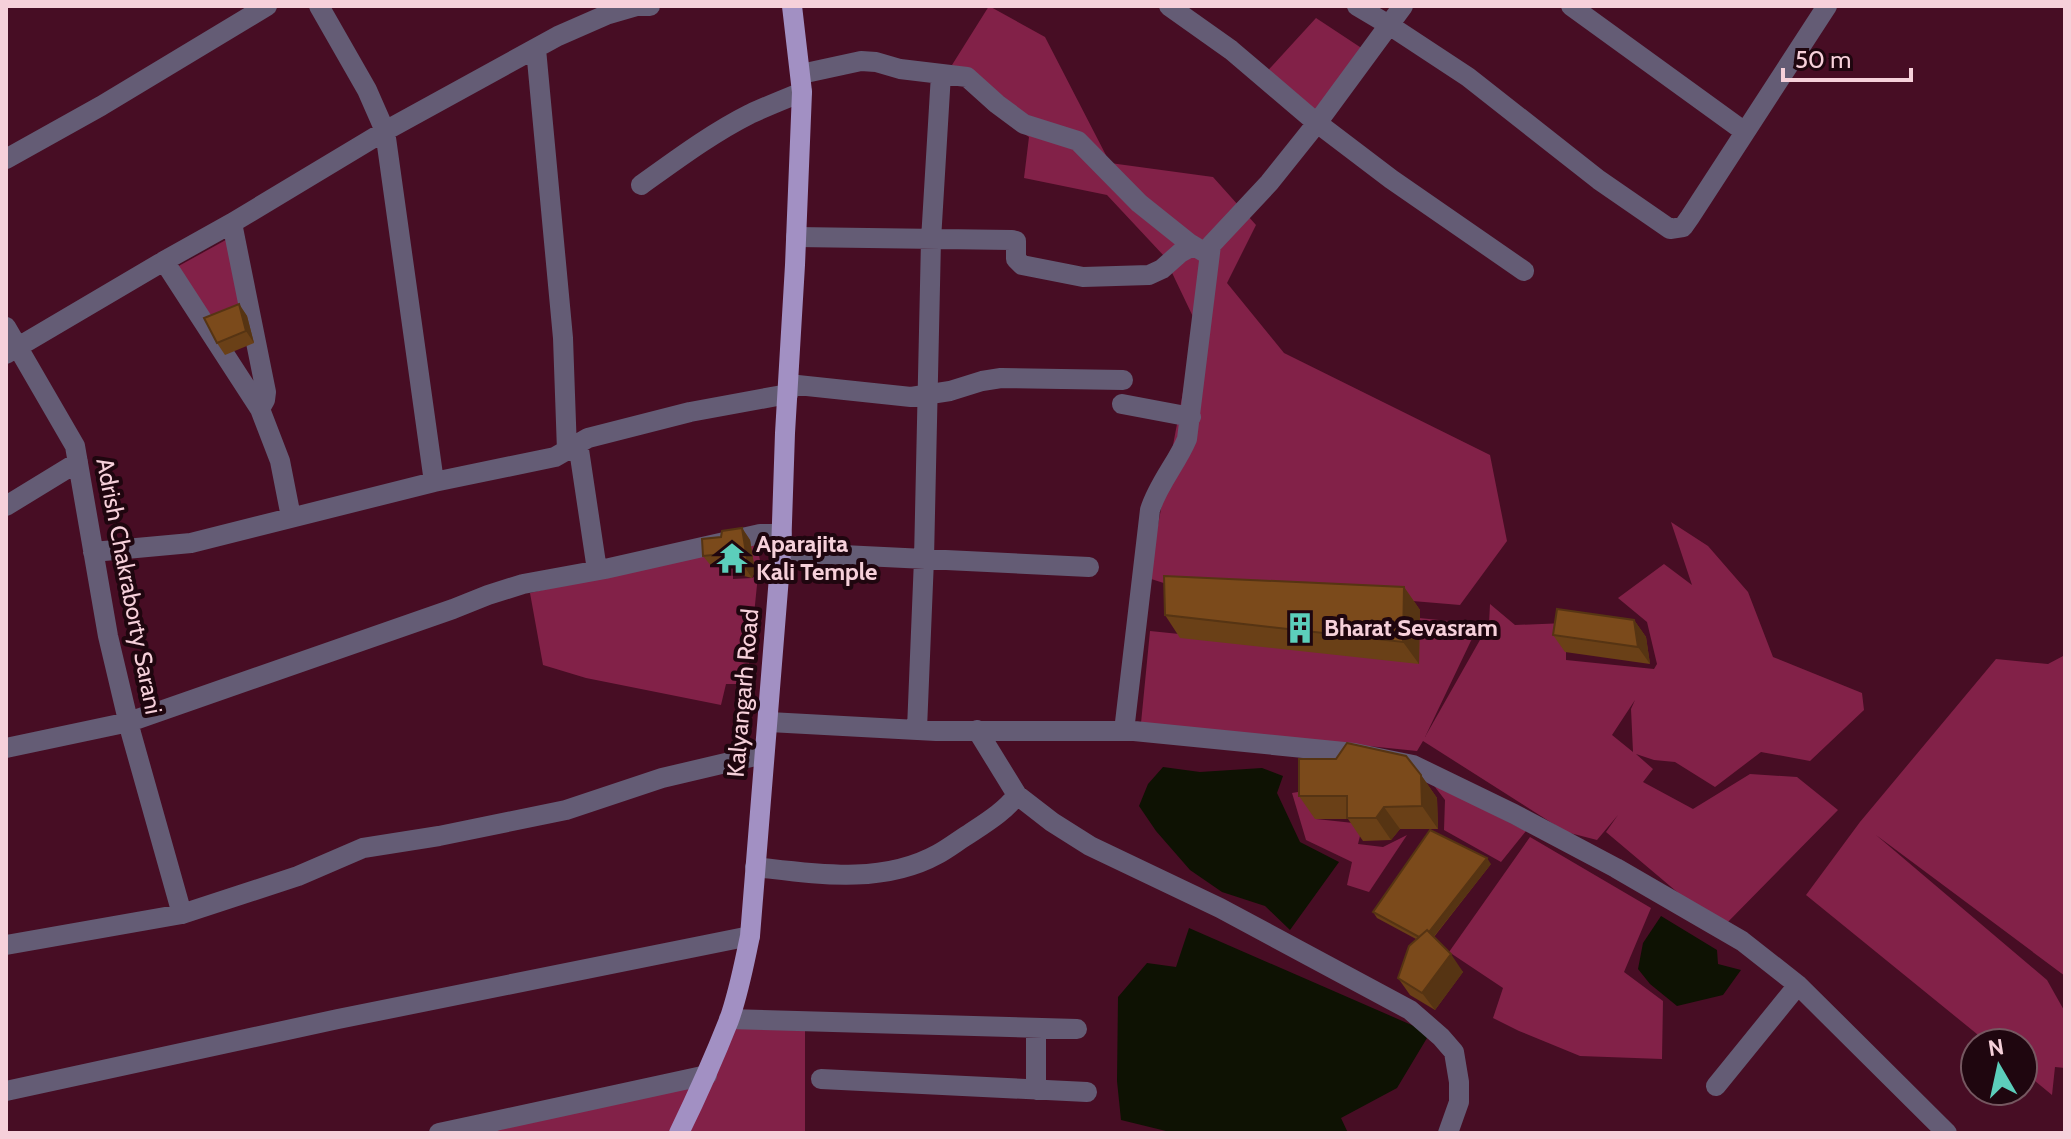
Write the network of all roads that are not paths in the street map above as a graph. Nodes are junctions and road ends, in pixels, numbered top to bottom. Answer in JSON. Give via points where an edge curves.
{"nodes":[{"id":1,"x":267,"y":6,"type":"edge"},
{"id":2,"x":319,"y":6,"type":"edge"},
{"id":3,"x":650,"y":6,"type":"edge"},
{"id":4,"x":792,"y":6,"type":"edge"},
{"id":5,"x":1169,"y":6,"type":"edge"},
{"id":6,"x":1357,"y":6,"type":"edge"},
{"id":7,"x":1403,"y":6,"type":"edge"},
{"id":8,"x":1571,"y":6,"type":"edge"},
{"id":9,"x":1817,"y":10,"type":"edge"},
{"id":10,"x":1389,"y":25,"type":"junction"},
{"id":11,"x":536,"y":49,"type":"junction"},
{"id":12,"x":941,"y":74,"type":"junction"},
{"id":13,"x":801,"y":83,"type":"junction"},
{"id":14,"x":1317,"y":123,"type":"junction"},
{"id":15,"x":385,"y":131,"type":"junction"},
{"id":16,"x":1745,"y":132,"type":"junction"},
{"id":17,"x":6,"y":159,"type":"edge"},
{"id":18,"x":641,"y":185,"type":"dead end"},
{"id":19,"x":232,"y":223,"type":"junction"},
{"id":20,"x":796,"y":237,"type":"junction"},
{"id":21,"x":931,"y":240,"type":"junction"},
{"id":22,"x":1201,"y":250,"type":"junction"},
{"id":23,"x":164,"y":261,"type":"junction"},
{"id":24,"x":1524,"y":271,"type":"dead end"},
{"id":25,"x":6,"y":327,"type":"edge"},
{"id":26,"x":12,"y":351,"type":"edge"},
{"id":27,"x":1123,"y":380,"type":"dead end"},
{"id":28,"x":788,"y":389,"type":"junction"},
{"id":29,"x":927,"y":394,"type":"junction"},
{"id":30,"x":1122,"y":404,"type":"dead end"},
{"id":31,"x":260,"y":409,"type":"junction"},
{"id":32,"x":1191,"y":417,"type":"junction"},
{"id":33,"x":572,"y":447,"type":"junction"},
{"id":34,"x":78,"y":462,"type":"junction"},
{"id":35,"x":434,"y":482,"type":"junction"},
{"id":36,"x":6,"y":506,"type":"edge"},
{"id":37,"x":291,"y":517,"type":"junction"},
{"id":38,"x":782,"y":543,"type":"junction"},
{"id":39,"x":93,"y":552,"type":"junction"},
{"id":40,"x":924,"y":559,"type":"junction"},
{"id":41,"x":1089,"y":567,"type":"dead end"},
{"id":42,"x":597,"y":570,"type":"junction"},
{"id":43,"x":129,"y":722,"type":"junction"},
{"id":44,"x":769,"y":722,"type":"junction"},
{"id":45,"x":917,"y":729,"type":"junction"},
{"id":46,"x":977,"y":730,"type":"junction"},
{"id":47,"x":1124,"y":731,"type":"junction"},
{"id":48,"x":6,"y":748,"type":"edge"},
{"id":49,"x":764,"y":754,"type":"junction"},
{"id":50,"x":1017,"y":795,"type":"junction"},
{"id":51,"x":755,"y":867,"type":"junction"},
{"id":52,"x":182,"y":914,"type":"junction"},
{"id":53,"x":750,"y":936,"type":"junction"},
{"id":54,"x":6,"y":945,"type":"edge"},
{"id":55,"x":1798,"y":985,"type":"junction"},
{"id":56,"x":729,"y":1019,"type":"junction"},
{"id":57,"x":1036,"y":1028,"type":"junction"},
{"id":58,"x":1077,"y":1029,"type":"dead end"},
{"id":59,"x":707,"y":1075,"type":"junction"},
{"id":60,"x":821,"y":1079,"type":"dead end"},
{"id":61,"x":1716,"y":1086,"type":"dead end"},
{"id":62,"x":1036,"y":1090,"type":"junction"},
{"id":63,"x":6,"y":1091,"type":"edge"},
{"id":64,"x":1087,"y":1092,"type":"dead end"},
{"id":65,"x":485,"y":1128,"type":"edge"},
{"id":66,"x":439,"y":1133,"type":"edge"},
{"id":67,"x":679,"y":1133,"type":"edge"},
{"id":68,"x":1448,"y":1133,"type":"edge"},
{"id":69,"x":1947,"y":1133,"type":"edge"}],
"edges":[{"from":1,"to":17,"type":"street"},
{"from":2,"to":15,"type":"street"},
{"from":3,"to":11,"type":"street","via":[[606,15]]},
{"from":4,"to":13,"type":"main road","name":"Kalyangarh Road"},
{"from":5,"to":14,"type":"street"},
{"from":6,"to":10,"type":"street"},
{"from":7,"to":10,"type":"street"},
{"from":8,"to":16,"type":"street"},
{"from":9,"to":16,"type":"street"},
{"from":10,"to":14,"type":"street"},
{"from":10,"to":16,"type":"street","via":[[1468,77],[1670,229],[1683,227]]},
{"from":11,"to":15,"type":"street"},
{"from":11,"to":33,"type":"street"},
{"from":12,"to":13,"type":"street","via":[[861,61]]},
{"from":12,"to":21,"type":"street"},
{"from":12,"to":22,"type":"street","via":[[967,77],[1024,124],[1078,141],[1139,203]]},
{"from":13,"to":18,"type":"street"},
{"from":13,"to":20,"type":"main road","name":"Kalyangarh Road"},
{"from":14,"to":22,"type":"street","via":[[1269,183]]},
{"from":14,"to":24,"type":"street"},
{"from":15,"to":19,"type":"street"},
{"from":15,"to":35,"type":"street"},
{"from":19,"to":23,"type":"street"},
{"from":19,"to":31,"type":"street","via":[[266,392]]},
{"from":20,"to":21,"type":"street"},
{"from":20,"to":28,"type":"main road","name":"Kalyangarh Road"},
{"from":21,"to":22,"type":"street","via":[[1012,240],[1022,265],[1083,277],[1149,275],[1180,253]]},
{"from":21,"to":29,"type":"street"},
{"from":22,"to":32,"type":"street"},
{"from":23,"to":26,"type":"street"},
{"from":23,"to":31,"type":"street"},
{"from":25,"to":26,"type":"street","name":"Adrish Chakraborty Sarani"},
{"from":26,"to":34,"type":"street","name":"Adrish Chakraborty Sarani","via":[[75,446]]},
{"from":27,"to":29,"type":"street","via":[[1001,378]]},
{"from":28,"to":29,"type":"street"},
{"from":28,"to":33,"type":"street","via":[[588,438]]},
{"from":28,"to":38,"type":"main road","name":"Kalyangarh Road"},
{"from":29,"to":40,"type":"street"},
{"from":30,"to":32,"type":"street"},
{"from":31,"to":37,"type":"street","via":[[280,461]]},
{"from":32,"to":47,"type":"street","via":[[1181,454],[1150,510]]},
{"from":33,"to":35,"type":"street","via":[[555,457]]},
{"from":33,"to":42,"type":"street"},
{"from":34,"to":36,"type":"street"},
{"from":34,"to":39,"type":"street","name":"Adrish Chakraborty Sarani"},
{"from":35,"to":37,"type":"street"},
{"from":37,"to":39,"type":"street","via":[[191,543]]},
{"from":38,"to":40,"type":"street"},
{"from":38,"to":42,"type":"street","via":[[760,534]]},
{"from":38,"to":44,"type":"main road","name":"Kalyangarh Road"},
{"from":39,"to":43,"type":"street","name":"Adrish Chakraborty Sarani"},
{"from":40,"to":41,"type":"street"},
{"from":40,"to":45,"type":"street"},
{"from":42,"to":43,"type":"street","via":[[488,595]]},
{"from":43,"to":48,"type":"street"},
{"from":43,"to":52,"type":"street","name":"Adrish Chakraborty Sarani"},
{"from":44,"to":45,"type":"street"},
{"from":44,"to":49,"type":"main road","name":"Kalyangarh Road"},
{"from":45,"to":46,"type":"street"},
{"from":46,"to":47,"type":"street"},
{"from":46,"to":50,"type":"street"},
{"from":47,"to":55,"type":"street","via":[[1354,753],[1413,765],[1616,868],[1742,941]]},
{"from":49,"to":51,"type":"main road","name":"Kalyangarh Road"},
{"from":49,"to":52,"type":"street","via":[[662,778],[566,810],[363,848],[298,876]]},
{"from":50,"to":51,"type":"street","via":[[937,855],[904,868],[867,875]]},
{"from":50,"to":68,"type":"street","via":[[1090,846],[1220,908],[1410,1010],[1454,1052],[1459,1102]]},
{"from":51,"to":53,"type":"main road","name":"Kalyangarh Road"},
{"from":52,"to":54,"type":"street"},
{"from":53,"to":56,"type":"main road","name":"Kalyangarh Road"},
{"from":53,"to":63,"type":"street"},
{"from":55,"to":61,"type":"street"},
{"from":55,"to":69,"type":"street"},
{"from":56,"to":57,"type":"street"},
{"from":56,"to":59,"type":"main road","name":"Kalyangarh Road"},
{"from":57,"to":58,"type":"street"},
{"from":57,"to":62,"type":"street"},
{"from":59,"to":65,"type":"street"},
{"from":59,"to":67,"type":"main road","name":"Kalyangarh Road"},
{"from":60,"to":62,"type":"street"},
{"from":62,"to":64,"type":"street"},
{"from":65,"to":66,"type":"street"}]}
